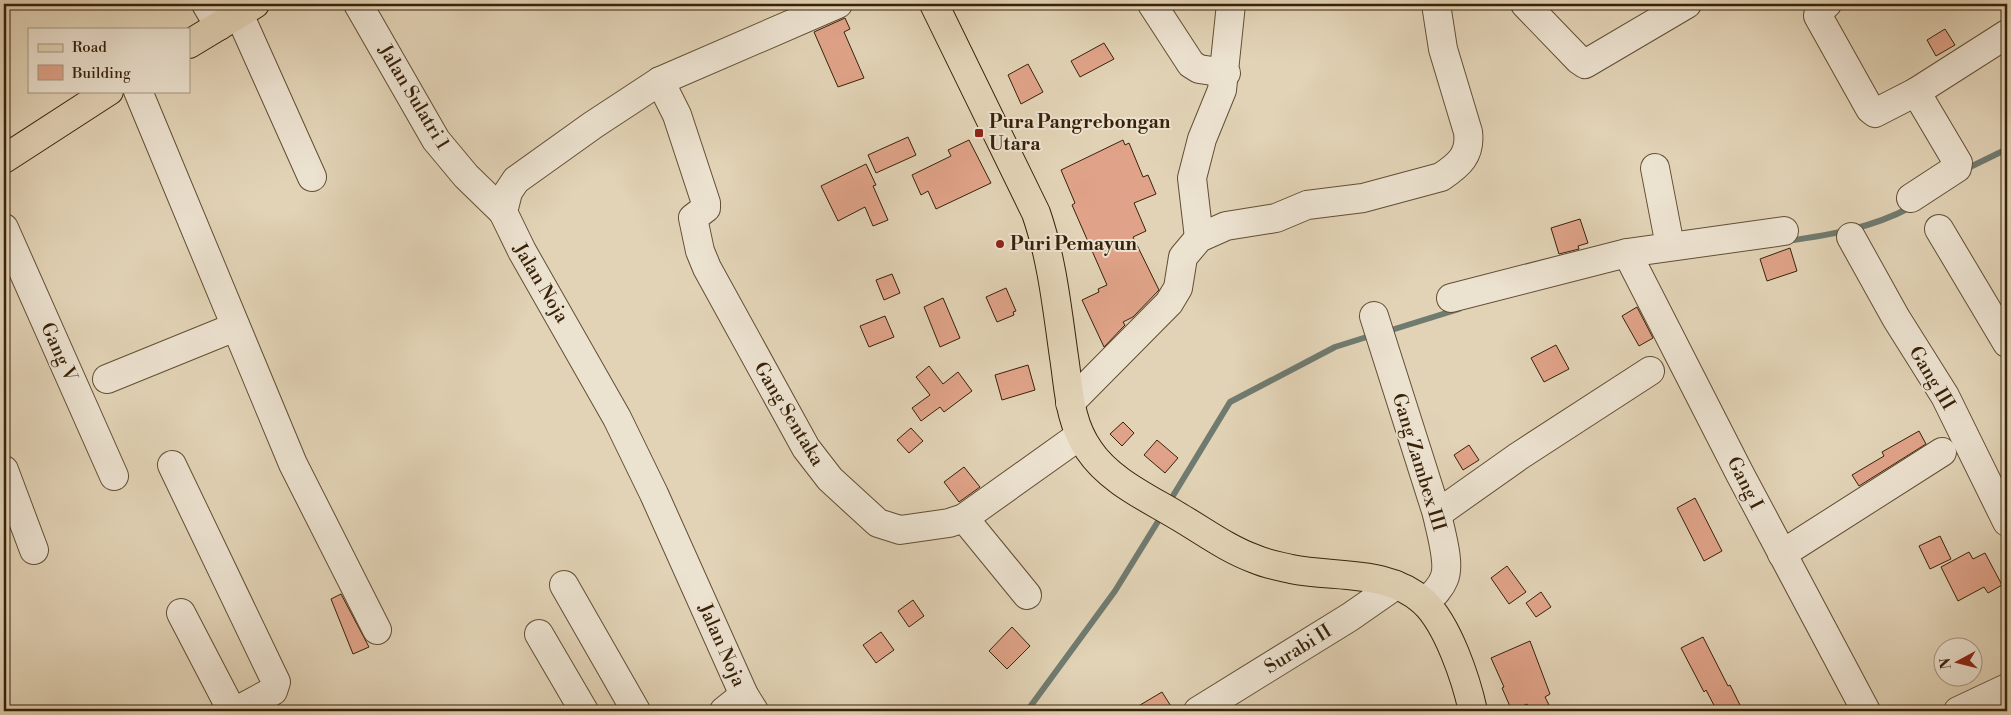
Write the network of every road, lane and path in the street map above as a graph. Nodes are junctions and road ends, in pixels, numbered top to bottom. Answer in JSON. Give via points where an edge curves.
{"nodes":[{"id":1,"x":358,"y":4,"type":"edge"},
{"id":2,"x":838,"y":4,"type":"edge"},
{"id":3,"x":934,"y":4,"type":"edge"},
{"id":4,"x":1152,"y":4,"type":"edge"},
{"id":5,"x":1231,"y":4,"type":"edge"},
{"id":6,"x":1436,"y":4,"type":"edge"},
{"id":7,"x":1525,"y":4,"type":"edge"},
{"id":8,"x":1687,"y":4,"type":"edge"},
{"id":9,"x":1827,"y":4,"type":"edge"},
{"id":10,"x":230,"y":12,"type":"edge"},
{"id":11,"x":2007,"y":34,"type":"edge"},
{"id":12,"x":190,"y":43,"type":"edge"},
{"id":13,"x":1226,"y":73,"type":"junction"},
{"id":14,"x":660,"y":81,"type":"junction"},
{"id":15,"x":107,"y":92,"type":"edge"},
{"id":16,"x":138,"y":92,"type":"edge"},
{"id":17,"x":1916,"y":92,"type":"junction"},
{"id":18,"x":4,"y":160,"type":"edge"},
{"id":19,"x":1656,"y":168,"type":"dead end"},
{"id":20,"x":312,"y":178,"type":"dead end"},
{"id":21,"x":516,"y":180,"type":"junction"},
{"id":22,"x":477,"y":186,"type":"junction"},
{"id":23,"x":1911,"y":198,"type":"dead end"},
{"id":24,"x":503,"y":212,"type":"junction"},
{"id":25,"x":4,"y":228,"type":"edge"},
{"id":26,"x":1939,"y":229,"type":"dead end"},
{"id":27,"x":1784,"y":231,"type":"dead end"},
{"id":28,"x":1851,"y":237,"type":"dead end"},
{"id":29,"x":1199,"y":238,"type":"junction"},
{"id":30,"x":1670,"y":246,"type":"junction"},
{"id":31,"x":1630,"y":259,"type":"junction"},
{"id":32,"x":1450,"y":298,"type":"dead end"},
{"id":33,"x":1377,"y":325,"type":"dead end"},
{"id":34,"x":235,"y":327,"type":"junction"},
{"id":35,"x":2007,"y":343,"type":"edge"},
{"id":36,"x":1650,"y":371,"type":"dead end"},
{"id":37,"x":107,"y":379,"type":"dead end"},
{"id":38,"x":1070,"y":403,"type":"junction"},
{"id":39,"x":1079,"y":436,"type":"junction"},
{"id":40,"x":1942,"y":452,"type":"dead end"},
{"id":41,"x":172,"y":465,"type":"dead end"},
{"id":42,"x":4,"y":470,"type":"edge"},
{"id":43,"x":114,"y":476,"type":"dead end"},
{"id":44,"x":1437,"y":514,"type":"junction"},
{"id":45,"x":964,"y":518,"type":"junction"},
{"id":46,"x":2007,"y":522,"type":"edge"},
{"id":47,"x":34,"y":550,"type":"dead end"},
{"id":48,"x":1782,"y":554,"type":"junction"},
{"id":49,"x":1396,"y":585,"type":"junction"},
{"id":50,"x":564,"y":586,"type":"dead end"},
{"id":51,"x":1028,"y":595,"type":"dead end"},
{"id":52,"x":1425,"y":603,"type":"junction"},
{"id":53,"x":181,"y":613,"type":"dead end"},
{"id":54,"x":377,"y":630,"type":"dead end"},
{"id":55,"x":539,"y":634,"type":"dead end"},
{"id":56,"x":2006,"y":692,"type":"edge"},
{"id":57,"x":741,"y":706,"type":"edge"},
{"id":58,"x":234,"y":711,"type":"edge"},
{"id":59,"x":584,"y":711,"type":"edge"},
{"id":60,"x":636,"y":711,"type":"edge"},
{"id":61,"x":1198,"y":711,"type":"edge"},
{"id":62,"x":1474,"y":711,"type":"edge"},
{"id":63,"x":1866,"y":711,"type":"edge"},
{"id":64,"x":1958,"y":711,"type":"edge"}],
"edges":[{"from":1,"to":22,"type":"street","name":"Jalan Sulatri 1","via":[[436,140]]},
{"from":2,"to":14,"type":"street"},
{"from":3,"to":38,"type":"main road","via":[[1042,229],[1056,299]]},
{"from":4,"to":13,"type":"street","via":[[1191,64],[1199,69]]},
{"from":5,"to":13,"type":"street"},
{"from":6,"to":29,"type":"street","via":[[1443,49],[1470,145],[1452,170],[1433,179],[1363,198],[1307,205],[1276,218],[1226,226]]},
{"from":7,"to":8,"type":"street","via":[[1585,64]]},
{"from":9,"to":17,"type":"street","via":[[1819,10],[1818,16],[1872,112],[1879,113]]},
{"from":10,"to":12,"type":"main road"},
{"from":10,"to":20,"type":"street"},
{"from":11,"to":17,"type":"street"},
{"from":13,"to":29,"type":"street","via":[[1218,104],[1202,139],[1192,178]]},
{"from":14,"to":21,"type":"street"},
{"from":14,"to":45,"type":"street","name":"Gang Sentaka","via":[[677,115],[706,203],[706,208],[693,218],[700,251],[754,357],[806,448],[830,480],[878,523],[900,530]]},
{"from":15,"to":18,"type":"main road"},
{"from":16,"to":34,"type":"street"},
{"from":17,"to":23,"type":"street","via":[[1958,163],[1957,168]]},
{"from":19,"to":30,"type":"street"},
{"from":21,"to":22,"type":"street"},
{"from":21,"to":24,"type":"street","via":[[508,192]]},
{"from":22,"to":24,"type":"street","name":"Jalan Sulatri 1"},
{"from":24,"to":57,"type":"street","name":"Jalan Noja","via":[[617,418],[654,494]]},
{"from":25,"to":43,"type":"street","name":"Gang V"},
{"from":26,"to":35,"type":"street"},
{"from":27,"to":30,"type":"street"},
{"from":28,"to":46,"type":"street","name":"Gang III","via":[[1945,396]]},
{"from":29,"to":38,"type":"street","via":[[1183,257],[1178,288],[1170,303]]},
{"from":30,"to":31,"type":"street"},
{"from":31,"to":32,"type":"street"},
{"from":31,"to":48,"type":"street","name":"Gang I"},
{"from":33,"to":44,"type":"street","name":"Gang Zambex III"},
{"from":34,"to":37,"type":"street"},
{"from":34,"to":54,"type":"street","via":[[294,464]]},
{"from":36,"to":44,"type":"street"},
{"from":38,"to":39,"type":"main road"},
{"from":39,"to":45,"type":"street","name":"Gang Sentaka"},
{"from":39,"to":49,"type":"main road","via":[[1112,474],[1150,500],[1256,560],[1314,573],[1357,576]]},
{"from":40,"to":48,"type":"street"},
{"from":41,"to":58,"type":"street","via":[[276,682],[276,687],[269,694]]},
{"from":42,"to":47,"type":"street"},
{"from":44,"to":52,"type":"street","name":"Gang Zambex III","via":[[1445,577]]},
{"from":45,"to":51,"type":"street"},
{"from":48,"to":63,"type":"street","name":"Gang I"},
{"from":49,"to":52,"type":"main road"},
{"from":49,"to":61,"type":"street","name":"Surabi II"},
{"from":50,"to":60,"type":"street"},
{"from":52,"to":62,"type":"main road","via":[[1449,643]]},
{"from":53,"to":58,"type":"street"},
{"from":55,"to":59,"type":"street"},
{"from":56,"to":64,"type":"street"}]}
